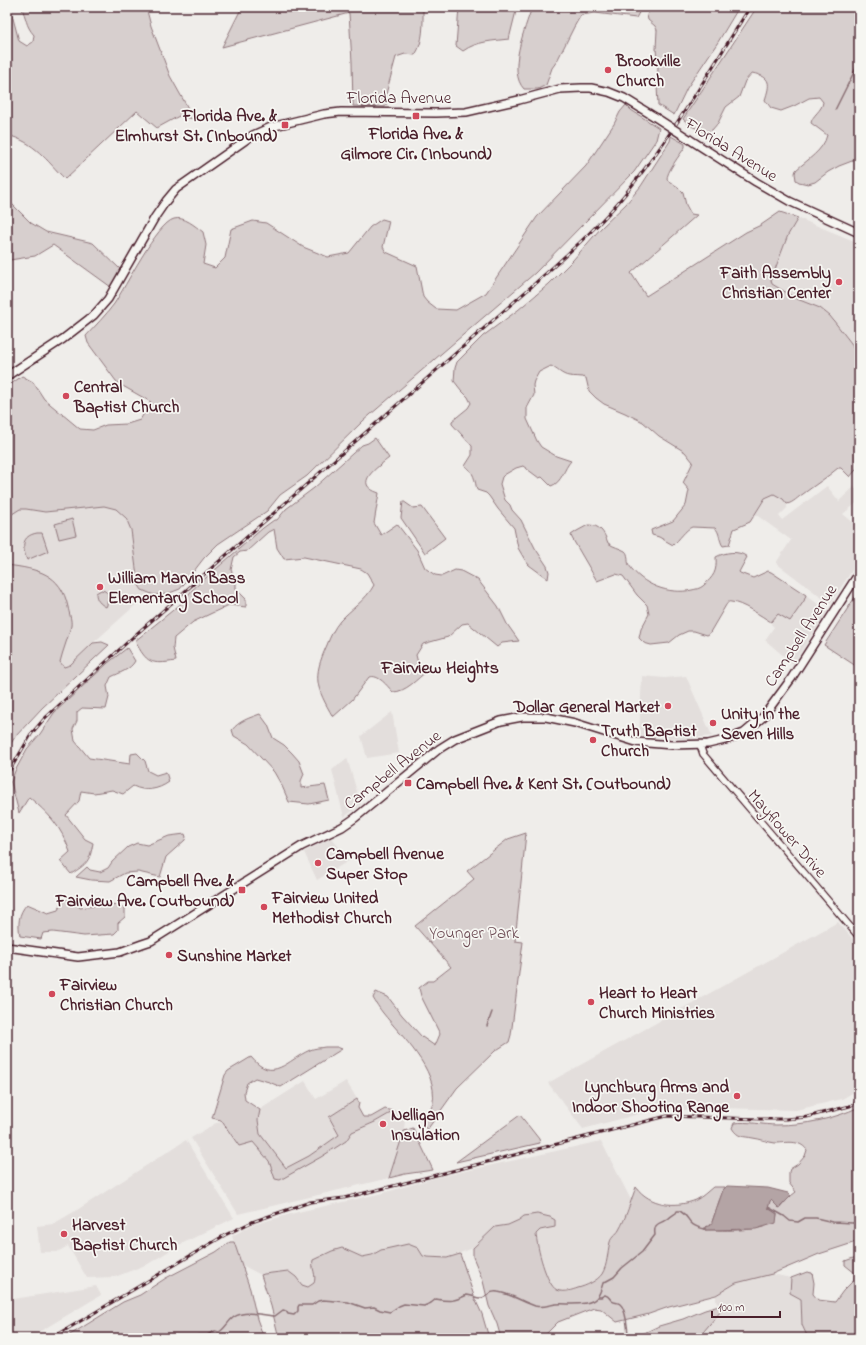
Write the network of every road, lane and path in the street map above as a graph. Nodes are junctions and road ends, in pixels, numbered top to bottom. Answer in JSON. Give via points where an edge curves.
{"nodes":[{"id":1,"x":859,"y":233,"type":"edge"},
{"id":2,"x":7,"y":376,"type":"edge"},
{"id":3,"x":859,"y":574,"type":"edge"},
{"id":4,"x":700,"y":744,"type":"junction"},
{"id":5,"x":859,"y":937,"type":"edge"},
{"id":6,"x":7,"y":947,"type":"edge"}],
"edges":[{"from":1,"to":2,"type":"main road","name":"Florida Avenue","bridge":true,"via":[[789,201],[633,103],[617,95],[591,88],[560,89],[466,112],[341,112],[317,116],[271,127],[253,135],[176,189],[155,217],[108,299],[94,315]]},
{"from":3,"to":4,"type":"main road","name":"Campbell Avenue","via":[[791,679],[762,717],[750,729],[737,736]]},
{"from":4,"to":5,"type":"street","name":"Mayflower Drive","via":[[703,754]]},
{"from":4,"to":6,"type":"main road","name":"Campbell Avenue","via":[[636,742],[546,717],[522,717],[501,721],[455,739],[439,749],[355,818],[302,846],[151,941],[120,952],[78,957]]}]}
